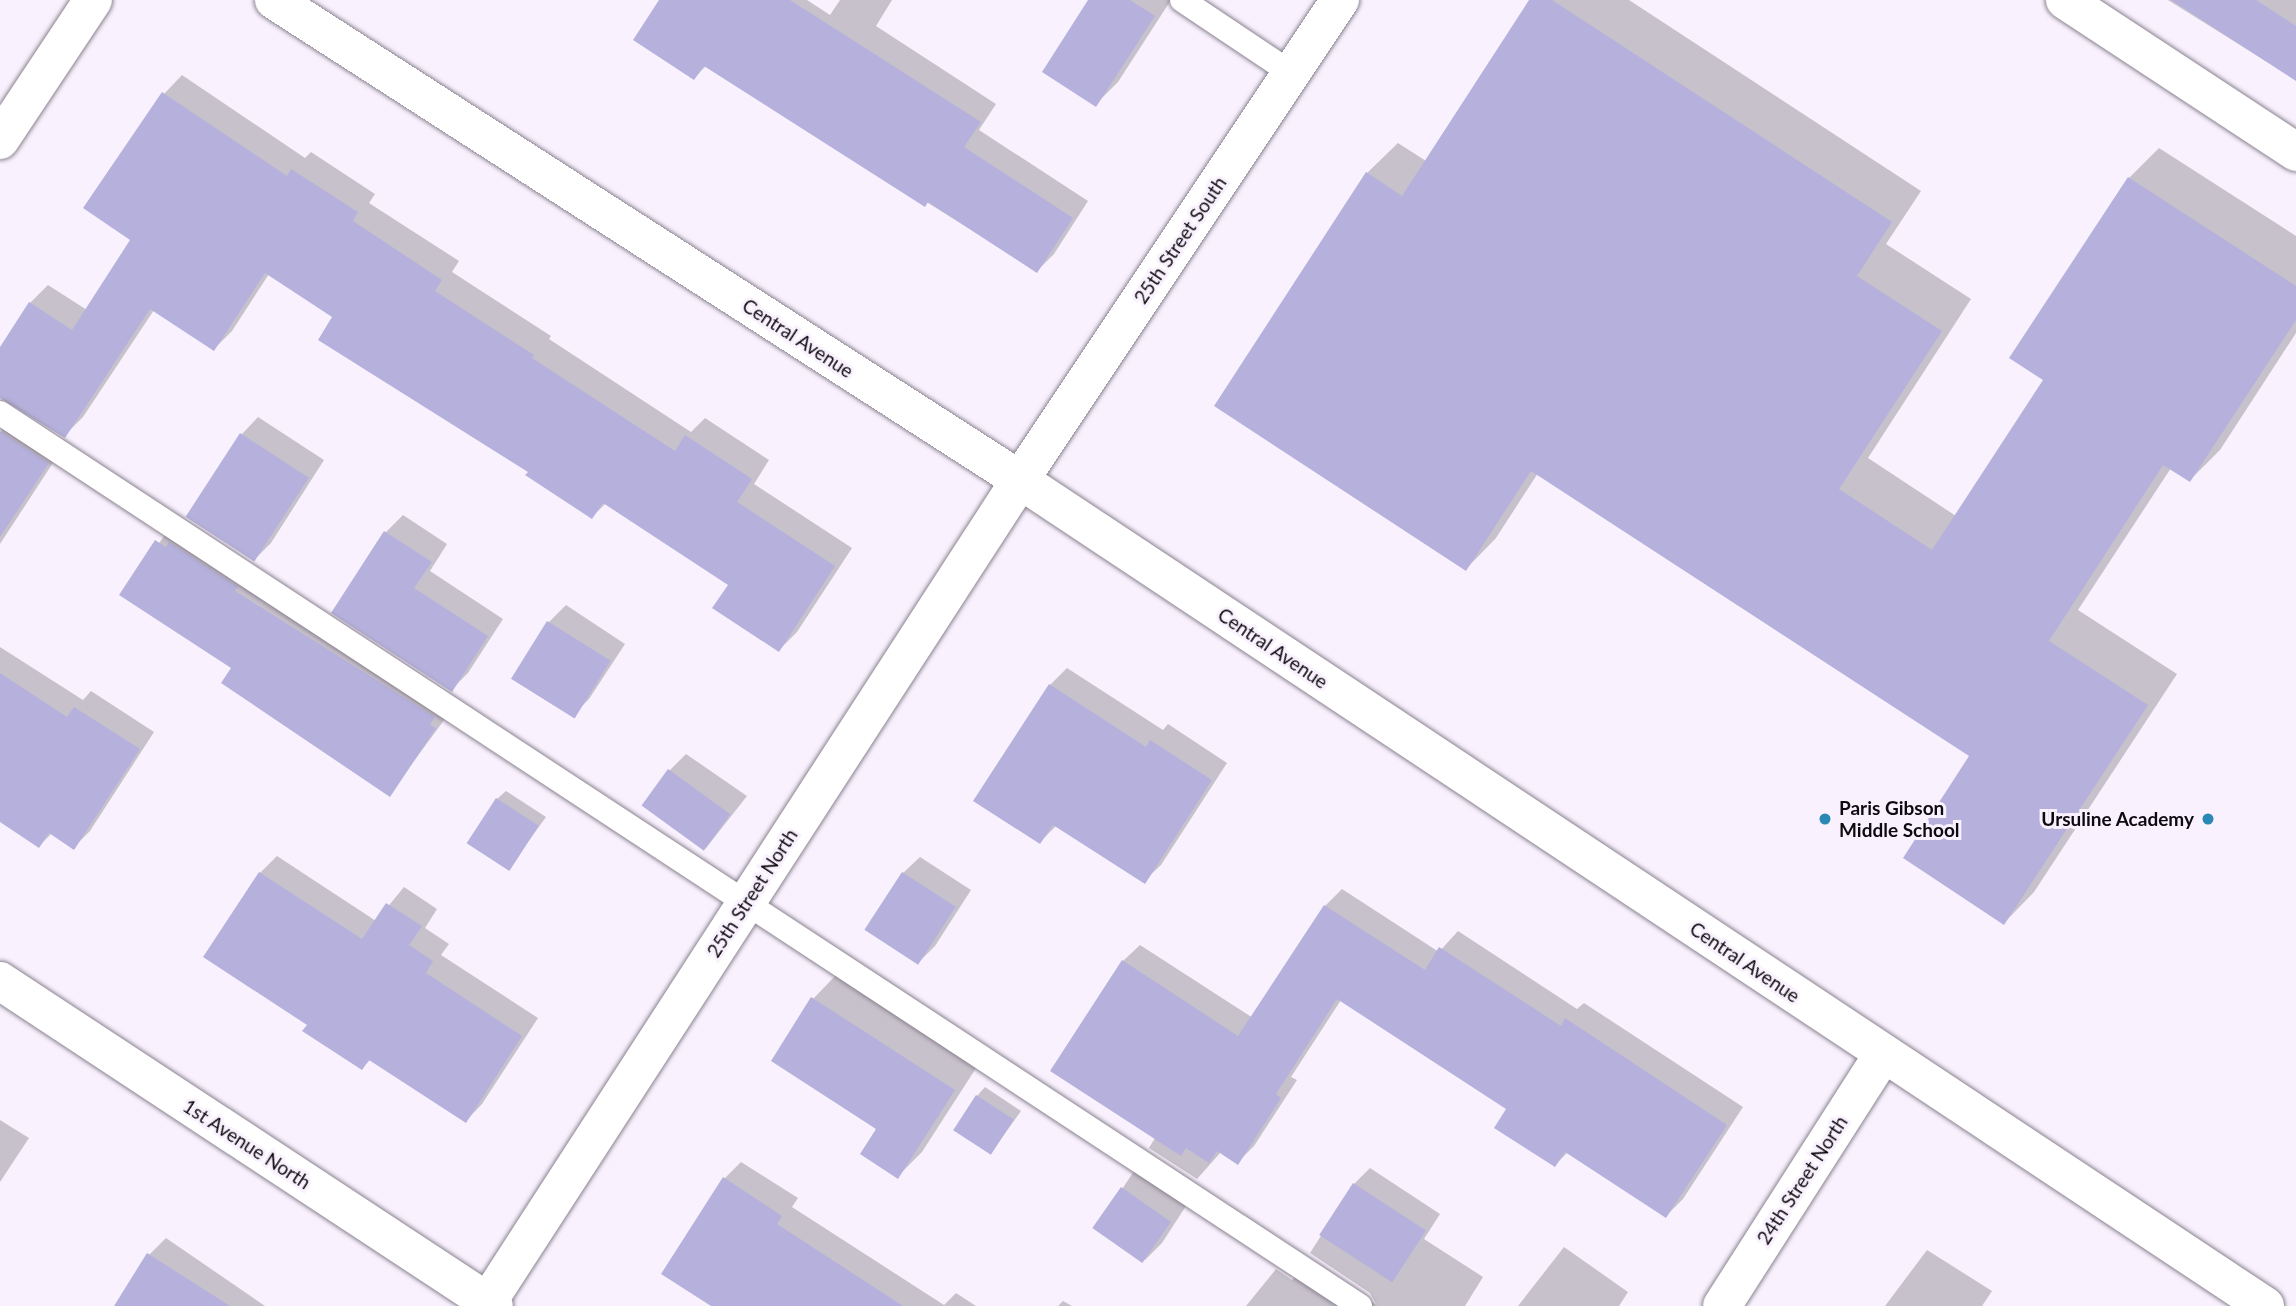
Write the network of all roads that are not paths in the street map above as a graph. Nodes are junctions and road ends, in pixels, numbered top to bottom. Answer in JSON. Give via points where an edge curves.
{"nodes":[{"id":1,"x":93,"y":0,"type":"edge"},
{"id":2,"x":274,"y":0,"type":"edge"},
{"id":3,"x":1182,"y":0,"type":"edge"},
{"id":4,"x":1340,"y":0,"type":"edge"},
{"id":5,"x":2065,"y":0,"type":"edge"},
{"id":6,"x":1291,"y":73,"type":"junction"},
{"id":7,"x":0,"y":140,"type":"edge"},
{"id":8,"x":2296,"y":152,"type":"edge"},
{"id":9,"x":0,"y":412,"type":"edge"},
{"id":10,"x":1020,"y":480,"type":"junction"},
{"id":11,"x":746,"y":903,"type":"junction"},
{"id":12,"x":0,"y":981,"type":"edge"},
{"id":13,"x":1883,"y":1054,"type":"junction"},
{"id":14,"x":489,"y":1305,"type":"edge"},
{"id":15,"x":1360,"y":1306,"type":"edge"},
{"id":16,"x":1722,"y":1306,"type":"edge"},
{"id":17,"x":2265,"y":1306,"type":"edge"}],
"edges":[{"from":1,"to":7,"type":"street"},
{"from":2,"to":10,"type":"street","name":"Central Avenue"},
{"from":3,"to":6,"type":"lane"},
{"from":4,"to":6,"type":"street","name":"25th Street South"},
{"from":5,"to":8,"type":"street"},
{"from":6,"to":10,"type":"street","name":"25th Street South"},
{"from":9,"to":11,"type":"lane"},
{"from":10,"to":11,"type":"street","name":"25th Street North"},
{"from":10,"to":13,"type":"street","name":"Central Avenue"},
{"from":11,"to":14,"type":"street","name":"25th Street North"},
{"from":11,"to":15,"type":"lane"},
{"from":12,"to":14,"type":"street","name":"1st Avenue North"},
{"from":13,"to":16,"type":"street","name":"24th Street North"},
{"from":13,"to":17,"type":"street","name":"Central Avenue"}]}
